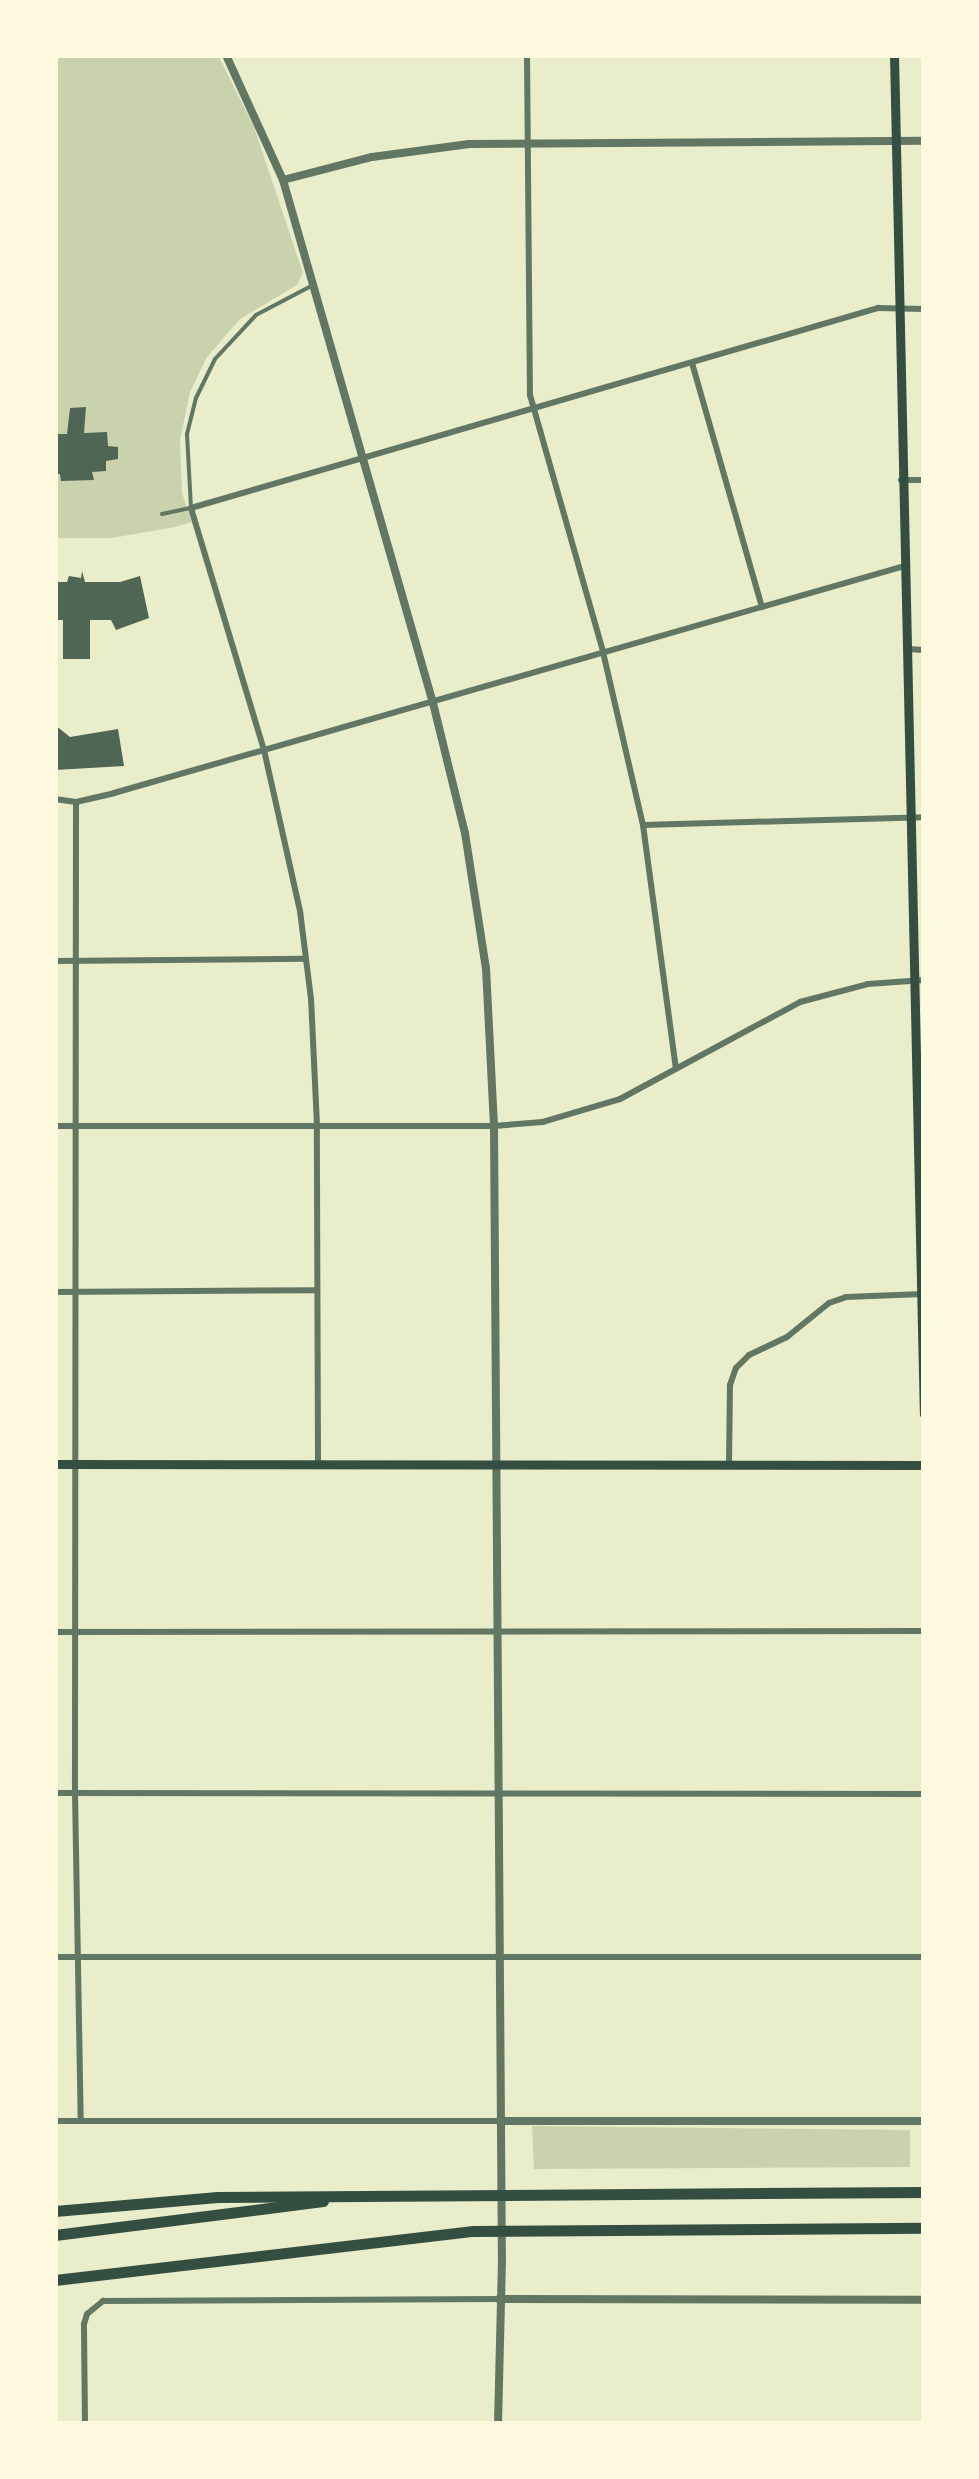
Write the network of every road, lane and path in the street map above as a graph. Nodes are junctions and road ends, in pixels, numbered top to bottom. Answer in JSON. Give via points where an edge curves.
{"nodes":[{"id":1,"x":226,"y":55,"type":"edge"},
{"id":2,"x":527,"y":55,"type":"edge"},
{"id":3,"x":894,"y":55,"type":"edge"},
{"id":4,"x":896,"y":141,"type":"junction"},
{"id":5,"x":924,"y":141,"type":"edge"},
{"id":6,"x":528,"y":142,"type":"junction"},
{"id":7,"x":282,"y":180,"type":"junction"},
{"id":8,"x":313,"y":285,"type":"junction"},
{"id":9,"x":897,"y":308,"type":"junction"},
{"id":10,"x":924,"y":309,"type":"edge"},
{"id":11,"x":692,"y":363,"type":"junction"},
{"id":12,"x":534,"y":408,"type":"junction"},
{"id":13,"x":362,"y":458,"type":"junction"},
{"id":14,"x":902,"y":480,"type":"junction"},
{"id":15,"x":924,"y":480,"type":"edge"},
{"id":16,"x":192,"y":508,"type":"junction"},
{"id":17,"x":162,"y":514,"type":"dead end"},
{"id":18,"x":904,"y":566,"type":"junction"},
{"id":19,"x":762,"y":607,"type":"junction"},
{"id":20,"x":906,"y":649,"type":"junction"},
{"id":21,"x":924,"y":650,"type":"edge"},
{"id":22,"x":603,"y":652,"type":"junction"},
{"id":23,"x":433,"y":702,"type":"junction"},
{"id":24,"x":264,"y":750,"type":"junction"},
{"id":25,"x":55,"y":798,"type":"edge"},
{"id":26,"x":76,"y":802,"type":"junction"},
{"id":27,"x":910,"y":816,"type":"junction"},
{"id":28,"x":924,"y":816,"type":"edge"},
{"id":29,"x":643,"y":825,"type":"junction"},
{"id":30,"x":306,"y":958,"type":"junction"},
{"id":31,"x":55,"y":961,"type":"edge"},
{"id":32,"x":75,"y":961,"type":"junction"},
{"id":33,"x":919,"y":980,"type":"edge"},
{"id":34,"x":676,"y":1069,"type":"junction"},
{"id":35,"x":55,"y":1126,"type":"edge"},
{"id":36,"x":76,"y":1126,"type":"junction"},
{"id":37,"x":318,"y":1126,"type":"junction"},
{"id":38,"x":494,"y":1126,"type":"junction"},
{"id":39,"x":921,"y":1137,"type":"edge"},
{"id":40,"x":316,"y":1290,"type":"junction"},
{"id":41,"x":55,"y":1292,"type":"edge"},
{"id":42,"x":76,"y":1292,"type":"junction"},
{"id":43,"x":922,"y":1294,"type":"edge"},
{"id":44,"x":924,"y":1414,"type":"edge"},
{"id":45,"x":318,"y":1463,"type":"junction"},
{"id":46,"x":55,"y":1464,"type":"edge"},
{"id":47,"x":76,"y":1464,"type":"junction"},
{"id":48,"x":496,"y":1464,"type":"junction"},
{"id":49,"x":729,"y":1464,"type":"junction"},
{"id":50,"x":924,"y":1465,"type":"edge"},
{"id":51,"x":924,"y":1631,"type":"edge"},
{"id":52,"x":55,"y":1632,"type":"edge"},
{"id":53,"x":76,"y":1632,"type":"junction"},
{"id":54,"x":496,"y":1632,"type":"junction"},
{"id":55,"x":55,"y":1793,"type":"edge"},
{"id":56,"x":75,"y":1793,"type":"junction"},
{"id":57,"x":497,"y":1793,"type":"junction"},
{"id":58,"x":924,"y":1794,"type":"edge"},
{"id":59,"x":55,"y":1957,"type":"edge"},
{"id":60,"x":924,"y":1957,"type":"edge"},
{"id":61,"x":78,"y":1958,"type":"junction"},
{"id":62,"x":498,"y":1959,"type":"junction"},
{"id":63,"x":55,"y":2121,"type":"edge"},
{"id":64,"x":80,"y":2121,"type":"junction"},
{"id":65,"x":498,"y":2121,"type":"junction"},
{"id":66,"x":924,"y":2122,"type":"edge"},
{"id":67,"x":924,"y":2192,"type":"edge"},
{"id":68,"x":387,"y":2193,"type":"junction"},
{"id":69,"x":55,"y":2211,"type":"edge"},
{"id":70,"x":924,"y":2228,"type":"edge"},
{"id":71,"x":55,"y":2235,"type":"edge"},
{"id":72,"x":58,"y":2281,"type":"edge"},
{"id":73,"x":499,"y":2299,"type":"junction"},
{"id":74,"x":924,"y":2300,"type":"edge"},
{"id":75,"x":85,"y":2424,"type":"edge"},
{"id":76,"x":498,"y":2424,"type":"edge"}],
"edges":[{"from":1,"to":7,"type":"street"},
{"from":2,"to":6,"type":"street"},
{"from":3,"to":4,"type":"main road"},
{"from":4,"to":5,"type":"street"},
{"from":4,"to":6,"type":"street"},
{"from":4,"to":9,"type":"main road"},
{"from":6,"to":7,"type":"street","via":[[410,150]]},
{"from":6,"to":12,"type":"street"},
{"from":7,"to":8,"type":"street"},
{"from":8,"to":13,"type":"street"},
{"from":8,"to":16,"type":"lane","via":[[248,322],[204,378],[187,437]]},
{"from":9,"to":10,"type":"street"},
{"from":9,"to":11,"type":"street"},
{"from":9,"to":14,"type":"main road"},
{"from":11,"to":12,"type":"street"},
{"from":11,"to":19,"type":"street"},
{"from":12,"to":13,"type":"street"},
{"from":12,"to":22,"type":"street"},
{"from":13,"to":16,"type":"street"},
{"from":13,"to":23,"type":"street"},
{"from":14,"to":15,"type":"street"},
{"from":14,"to":18,"type":"main road"},
{"from":16,"to":17,"type":"lane"},
{"from":16,"to":24,"type":"street"},
{"from":18,"to":19,"type":"street"},
{"from":18,"to":20,"type":"main road"},
{"from":19,"to":22,"type":"street"},
{"from":20,"to":21,"type":"street"},
{"from":20,"to":27,"type":"main road"},
{"from":22,"to":23,"type":"street"},
{"from":22,"to":29,"type":"street"},
{"from":23,"to":24,"type":"street"},
{"from":23,"to":38,"type":"street","via":[[481,930]]},
{"from":24,"to":26,"type":"street"},
{"from":24,"to":30,"type":"street"},
{"from":25,"to":26,"type":"street"},
{"from":26,"to":32,"type":"street"},
{"from":27,"to":28,"type":"street"},
{"from":27,"to":29,"type":"street"},
{"from":27,"to":33,"type":"main road"},
{"from":29,"to":34,"type":"street"},
{"from":30,"to":32,"type":"street"},
{"from":30,"to":37,"type":"street"},
{"from":31,"to":32,"type":"street"},
{"from":32,"to":36,"type":"street"},
{"from":33,"to":34,"type":"street","via":[[868,984],[800,1002]]},
{"from":33,"to":39,"type":"main road"},
{"from":34,"to":38,"type":"street","via":[[582,1113]]},
{"from":35,"to":36,"type":"street"},
{"from":36,"to":37,"type":"street"},
{"from":36,"to":42,"type":"street"},
{"from":37,"to":38,"type":"street"},
{"from":37,"to":40,"type":"street"},
{"from":38,"to":48,"type":"street"},
{"from":39,"to":43,"type":"main road"},
{"from":40,"to":42,"type":"street"},
{"from":40,"to":45,"type":"street"},
{"from":41,"to":42,"type":"street"},
{"from":42,"to":47,"type":"street"},
{"from":43,"to":44,"type":"main road"},
{"from":43,"to":49,"type":"street","via":[[846,1297],[749,1355],[730,1384]]},
{"from":45,"to":47,"type":"main road"},
{"from":45,"to":48,"type":"main road"},
{"from":46,"to":47,"type":"main road"},
{"from":47,"to":53,"type":"street"},
{"from":48,"to":49,"type":"main road"},
{"from":48,"to":54,"type":"street"},
{"from":49,"to":50,"type":"main road"},
{"from":51,"to":54,"type":"street"},
{"from":52,"to":53,"type":"street"},
{"from":53,"to":54,"type":"street"},
{"from":53,"to":56,"type":"street"},
{"from":54,"to":57,"type":"street"},
{"from":55,"to":56,"type":"street"},
{"from":56,"to":57,"type":"street"},
{"from":56,"to":61,"type":"street"},
{"from":57,"to":58,"type":"street"},
{"from":57,"to":62,"type":"street"},
{"from":59,"to":61,"type":"street"},
{"from":60,"to":62,"type":"street"},
{"from":61,"to":62,"type":"street"},
{"from":61,"to":64,"type":"street"},
{"from":62,"to":65,"type":"street"},
{"from":63,"to":64,"type":"street"},
{"from":64,"to":65,"type":"street"},
{"from":65,"to":66,"type":"street"},
{"from":65,"to":73,"type":"street"},
{"from":67,"to":68,"type":"highway"},
{"from":68,"to":69,"type":"highway","via":[[217,2197]]},
{"from":68,"to":71,"type":"highway"},
{"from":70,"to":72,"type":"highway","via":[[473,2231]]},
{"from":73,"to":74,"type":"street"},
{"from":73,"to":75,"type":"street","via":[[113,2300],[90,2310],[84,2324]]},
{"from":73,"to":76,"type":"street"}]}
